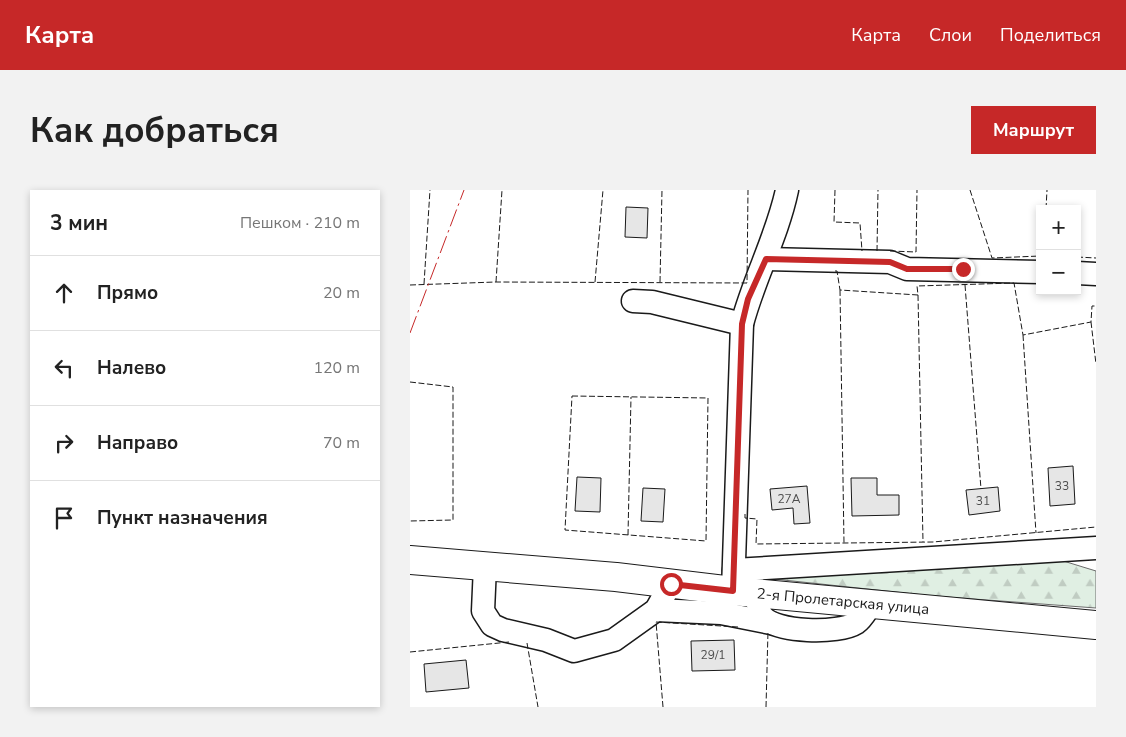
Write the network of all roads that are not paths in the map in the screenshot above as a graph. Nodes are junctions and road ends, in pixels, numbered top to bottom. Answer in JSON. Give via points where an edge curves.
{"nodes":[{"id":1,"x":780,"y":190,"type":"edge"},
{"id":2,"x":787,"y":190,"type":"edge"},
{"id":3,"x":781,"y":218,"type":"junction"},
{"id":4,"x":766,"y":259,"type":"junction"},
{"id":5,"x":1036,"y":272,"type":"edge"},
{"id":6,"x":1081,"y":273,"type":"edge"},
{"id":7,"x":1096,"y":274,"type":"edge"},
{"id":8,"x":632,"y":300,"type":"dead end"},
{"id":9,"x":742,"y":324,"type":"junction"},
{"id":10,"x":1096,"y":548,"type":"edge"},
{"id":11,"x":410,"y":560,"type":"edge"},
{"id":12,"x":485,"y":566,"type":"junction"},
{"id":13,"x":671,"y":584,"type":"junction"},
{"id":14,"x":741,"y":585,"type":"junction"},
{"id":15,"x":870,"y":604,"type":"junction"},
{"id":16,"x":656,"y":610,"type":"junction"},
{"id":17,"x":771,"y":623,"type":"junction"},
{"id":18,"x":1096,"y":625,"type":"edge"}],
"edges":[{"from":1,"to":3,"type":"street"},
{"from":2,"to":3,"type":"street"},
{"from":3,"to":4,"type":"street"},
{"from":4,"to":5,"type":"street","via":[[890,262],[907,269]]},
{"from":4,"to":9,"type":"street","via":[[748,299]]},
{"from":6,"to":7,"type":"street"},
{"from":8,"to":9,"type":"street"},
{"from":9,"to":14,"type":"street"},
{"from":10,"to":14,"type":"street"},
{"from":11,"to":12,"type":"main road","name":"2-я Пролетарская улица"},
{"from":12,"to":13,"type":"main road","name":"2-я Пролетарская улица"},
{"from":12,"to":16,"type":"street","via":[[483,611],[492,625],[574,651],[614,640]]},
{"from":13,"to":14,"type":"main road","name":"2-я Пролетарская улица"},
{"from":13,"to":16,"type":"street"},
{"from":14,"to":15,"type":"main road","name":"2-я Пролетарская улица"},
{"from":14,"to":17,"type":"street","via":[[761,615]]},
{"from":15,"to":17,"type":"street","via":[[854,624],[829,630]]},
{"from":15,"to":18,"type":"main road","name":"2-я Пролетарская улица"},
{"from":16,"to":17,"type":"street","via":[[721,612]]}]}
